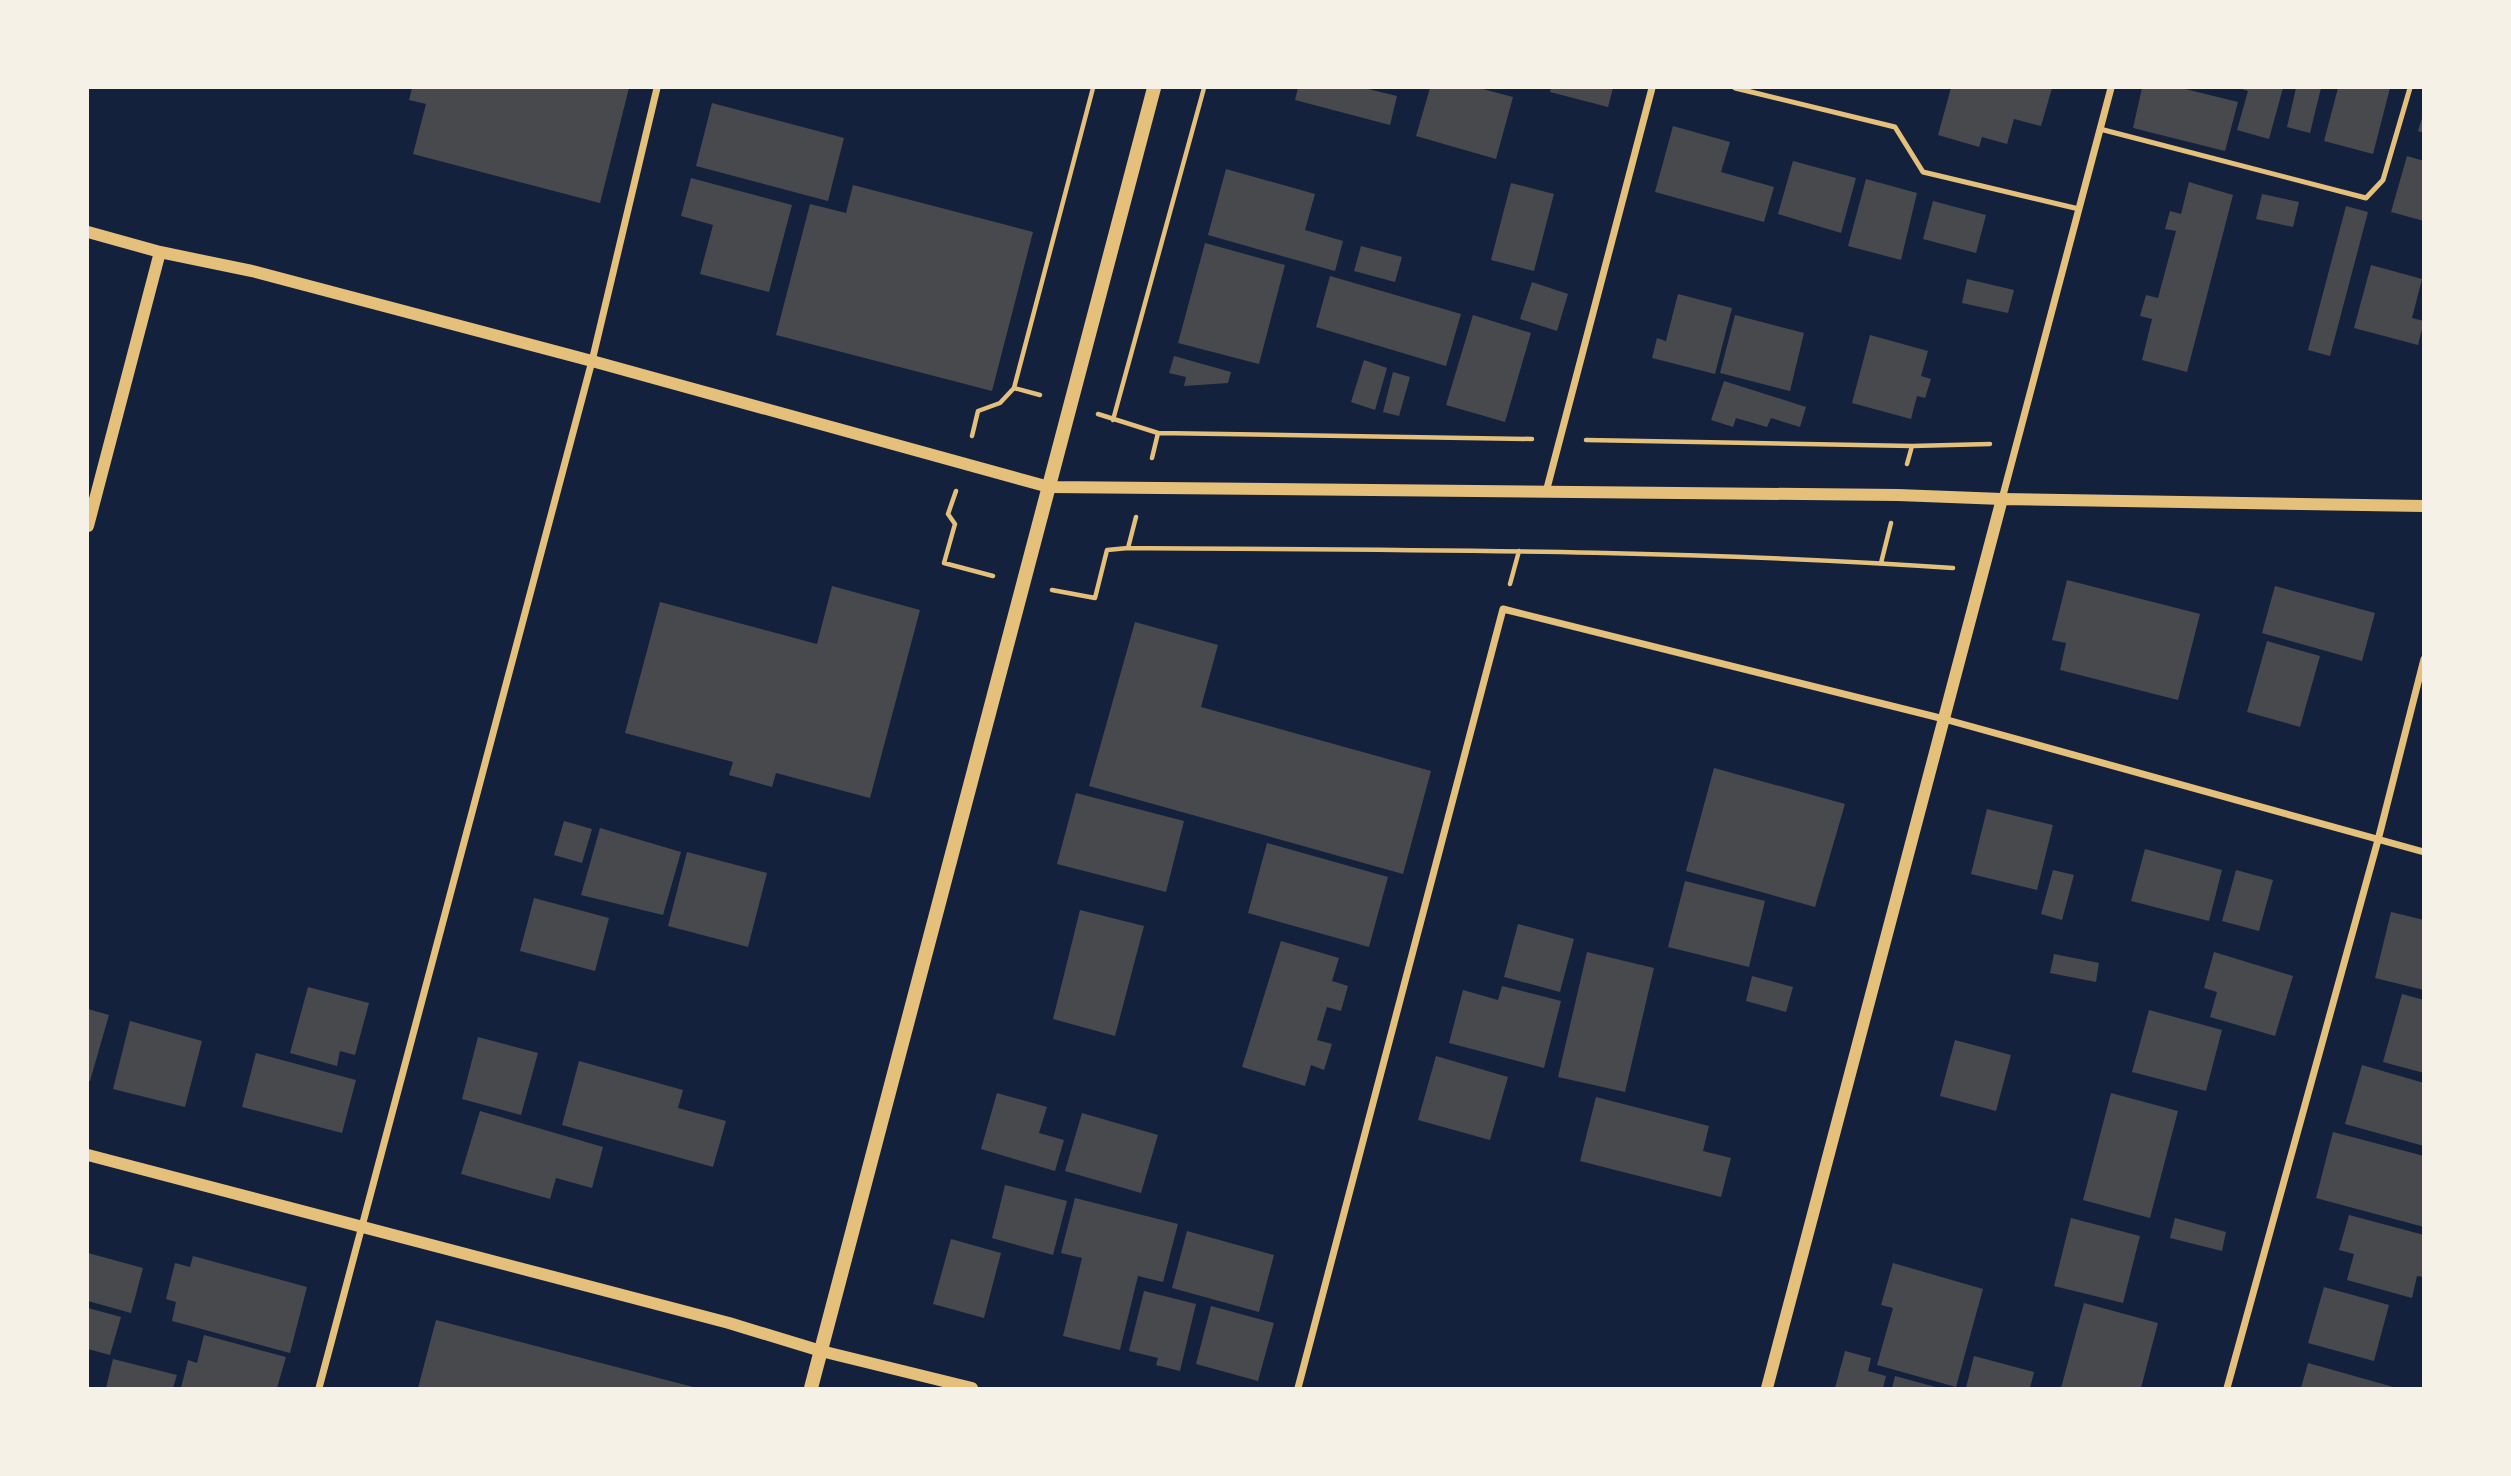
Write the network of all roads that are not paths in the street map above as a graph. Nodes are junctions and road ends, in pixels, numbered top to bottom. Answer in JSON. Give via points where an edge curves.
{"nodes":[{"id":1,"x":657,"y":88,"type":"edge"},
{"id":2,"x":1154,"y":88,"type":"edge"},
{"id":3,"x":1652,"y":88,"type":"edge"},
{"id":4,"x":1735,"y":88,"type":"edge"},
{"id":5,"x":2111,"y":88,"type":"edge"},
{"id":6,"x":2410,"y":88,"type":"edge"},
{"id":7,"x":2100,"y":129,"type":"junction"},
{"id":8,"x":2079,"y":209,"type":"junction"},
{"id":9,"x":88,"y":232,"type":"edge"},
{"id":10,"x":160,"y":251,"type":"junction"},
{"id":11,"x":592,"y":361,"type":"junction"},
{"id":12,"x":1049,"y":488,"type":"junction"},
{"id":13,"x":1546,"y":493,"type":"junction"},
{"id":14,"x":2002,"y":499,"type":"junction"},
{"id":15,"x":2424,"y":506,"type":"edge"},
{"id":16,"x":88,"y":526,"type":"edge"},
{"id":17,"x":2424,"y":659,"type":"edge"},
{"id":18,"x":1944,"y":719,"type":"junction"},
{"id":19,"x":2378,"y":840,"type":"junction"},
{"id":20,"x":2424,"y":852,"type":"edge"},
{"id":21,"x":88,"y":1155,"type":"edge"},
{"id":22,"x":363,"y":1226,"type":"junction"},
{"id":23,"x":821,"y":1351,"type":"junction"},
{"id":24,"x":319,"y":1388,"type":"edge"},
{"id":25,"x":811,"y":1388,"type":"edge"},
{"id":26,"x":972,"y":1388,"type":"edge"},
{"id":27,"x":1298,"y":1388,"type":"edge"},
{"id":28,"x":1767,"y":1388,"type":"edge"},
{"id":29,"x":2227,"y":1388,"type":"edge"}],
"edges":[{"from":1,"to":11,"type":"street"},
{"from":2,"to":12,"type":"main road"},
{"from":3,"to":13,"type":"street"},
{"from":4,"to":8,"type":"lane","via":[[1895,127],[1923,172]]},
{"from":5,"to":7,"type":"street"},
{"from":6,"to":7,"type":"lane","via":[[2383,180],[2366,198]]},
{"from":7,"to":8,"type":"street"},
{"from":8,"to":14,"type":"street"},
{"from":9,"to":10,"type":"street"},
{"from":10,"to":11,"type":"street"},
{"from":10,"to":16,"type":"street"},
{"from":11,"to":12,"type":"street"},
{"from":11,"to":22,"type":"street"},
{"from":12,"to":13,"type":"street"},
{"from":12,"to":23,"type":"main road"},
{"from":13,"to":14,"type":"street"},
{"from":14,"to":15,"type":"street"},
{"from":14,"to":18,"type":"street"},
{"from":17,"to":19,"type":"street"},
{"from":18,"to":19,"type":"street"},
{"from":18,"to":27,"type":"street","via":[[1503,609]]},
{"from":18,"to":28,"type":"street"},
{"from":19,"to":20,"type":"street"},
{"from":19,"to":29,"type":"street"},
{"from":21,"to":22,"type":"street"},
{"from":22,"to":23,"type":"street"},
{"from":22,"to":24,"type":"street"},
{"from":23,"to":25,"type":"main road"},
{"from":23,"to":26,"type":"street"}]}
